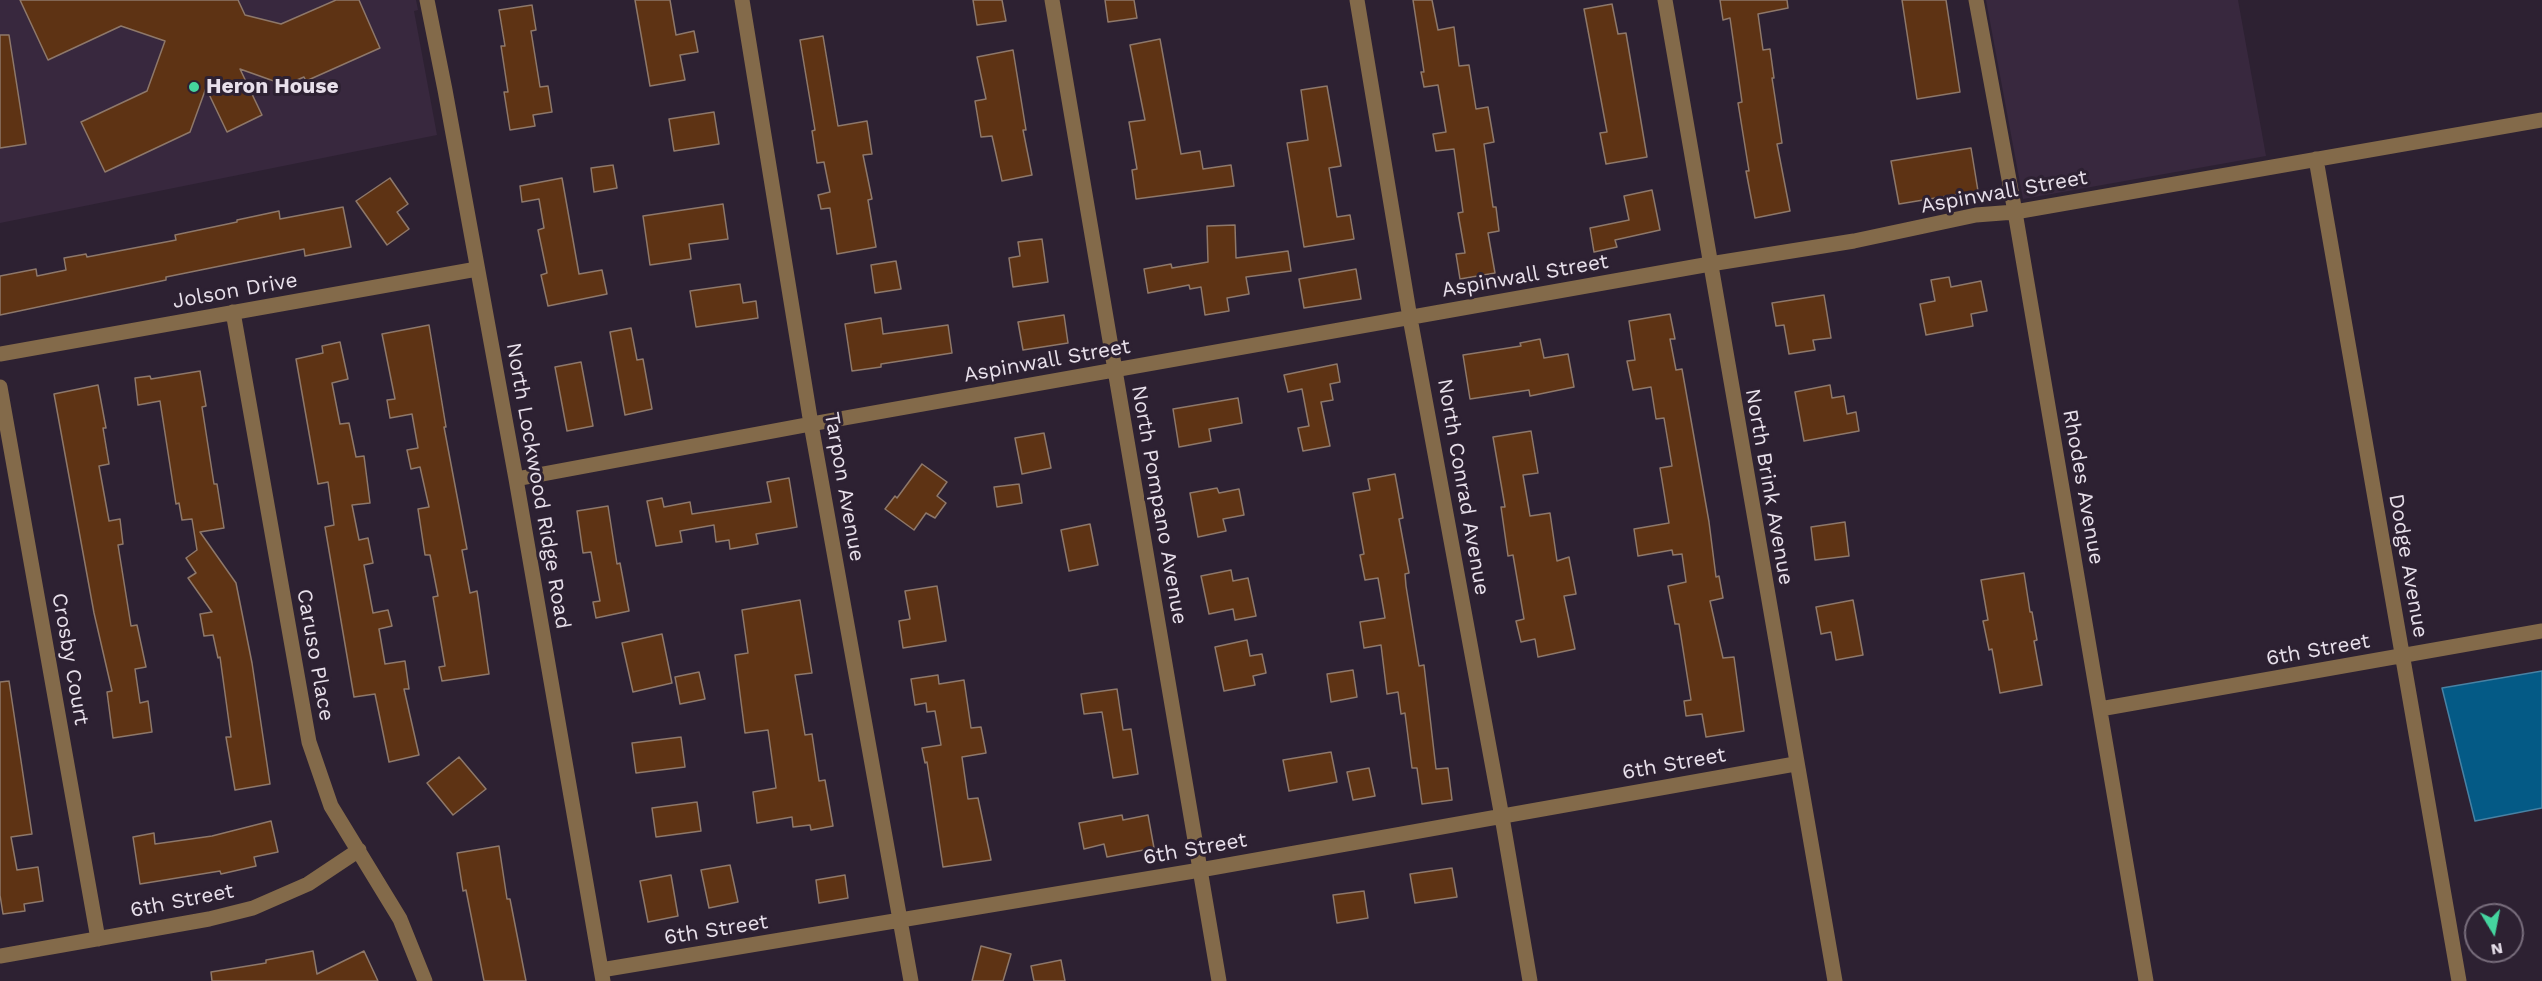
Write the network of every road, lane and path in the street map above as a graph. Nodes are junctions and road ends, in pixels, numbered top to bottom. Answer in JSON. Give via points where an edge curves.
{"nodes":[{"id":1,"x":427,"y":0,"type":"edge"},
{"id":2,"x":742,"y":0,"type":"edge"},
{"id":3,"x":1052,"y":0,"type":"edge"},
{"id":4,"x":1357,"y":0,"type":"edge"},
{"id":5,"x":1665,"y":0,"type":"edge"},
{"id":6,"x":1976,"y":0,"type":"edge"},
{"id":7,"x":2542,"y":120,"type":"edge"},
{"id":8,"x":2316,"y":159,"type":"junction"},
{"id":9,"x":2015,"y":212,"type":"junction"},
{"id":10,"x":1710,"y":264,"type":"junction"},
{"id":11,"x":477,"y":269,"type":"junction"},
{"id":12,"x":233,"y":312,"type":"junction"},
{"id":13,"x":1410,"y":318,"type":"junction"},
{"id":14,"x":0,"y":354,"type":"edge"},
{"id":15,"x":1114,"y":370,"type":"junction"},
{"id":16,"x":0,"y":387,"type":"edge"},
{"id":17,"x":811,"y":424,"type":"junction"},
{"id":18,"x":516,"y":479,"type":"junction"},
{"id":19,"x":2542,"y":631,"type":"edge"},
{"id":20,"x":2402,"y":656,"type":"junction"},
{"id":21,"x":2100,"y":709,"type":"junction"},
{"id":22,"x":1795,"y":764,"type":"junction"},
{"id":23,"x":1502,"y":817,"type":"junction"},
{"id":24,"x":359,"y":850,"type":"junction"},
{"id":25,"x":1200,"y":870,"type":"junction"},
{"id":26,"x":901,"y":921,"type":"junction"},
{"id":27,"x":98,"y":939,"type":"junction"},
{"id":28,"x":0,"y":956,"type":"edge"},
{"id":29,"x":602,"y":976,"type":"edge"},
{"id":30,"x":425,"y":981,"type":"edge"},
{"id":31,"x":911,"y":981,"type":"edge"},
{"id":32,"x":1219,"y":981,"type":"edge"},
{"id":33,"x":1530,"y":981,"type":"edge"},
{"id":34,"x":1835,"y":981,"type":"edge"},
{"id":35,"x":2146,"y":981,"type":"edge"},
{"id":36,"x":2459,"y":981,"type":"edge"}],
"edges":[{"from":1,"to":11,"type":"street","name":"North Lockwood Ridge Road"},
{"from":2,"to":17,"type":"street","name":"Tarpon Avenue"},
{"from":3,"to":15,"type":"street","name":"North Pompano Avenue"},
{"from":4,"to":13,"type":"street","name":"North Conrad Avenue"},
{"from":5,"to":10,"type":"street","name":"North Brink Avenue"},
{"from":6,"to":9,"type":"street","name":"Rhodes Avenue"},
{"from":7,"to":8,"type":"street","name":"Aspinwall Street"},
{"from":8,"to":9,"type":"street","name":"Aspinwall Street"},
{"from":8,"to":20,"type":"street","name":"Dodge Avenue"},
{"from":9,"to":10,"type":"street","name":"Aspinwall Street","via":[[1976,215],[1854,241]]},
{"from":9,"to":21,"type":"street","name":"Rhodes Avenue"},
{"from":10,"to":13,"type":"street","name":"Aspinwall Street"},
{"from":10,"to":22,"type":"street","name":"North Brink Avenue"},
{"from":11,"to":12,"type":"street","name":"Jolson Drive"},
{"from":11,"to":18,"type":"street","name":"North Lockwood Ridge Road"},
{"from":12,"to":14,"type":"street","name":"Jolson Drive"},
{"from":12,"to":24,"type":"street","name":"Caruso Place","via":[[309,742],[331,806]]},
{"from":13,"to":15,"type":"street","name":"Aspinwall Street"},
{"from":13,"to":23,"type":"street","name":"North Conrad Avenue"},
{"from":15,"to":17,"type":"street","name":"Aspinwall Street"},
{"from":15,"to":25,"type":"street","name":"North Pompano Avenue"},
{"from":16,"to":27,"type":"street","name":"Crosby Court"},
{"from":17,"to":18,"type":"street","name":"Aspinwall Street"},
{"from":17,"to":26,"type":"street","name":"Tarpon Avenue"},
{"from":18,"to":29,"type":"street","name":"North Lockwood Ridge Road"},
{"from":19,"to":20,"type":"street","name":"6th Street"},
{"from":20,"to":21,"type":"street","name":"6th Street"},
{"from":20,"to":36,"type":"street","name":"Dodge Avenue"},
{"from":21,"to":35,"type":"street","name":"Rhodes Avenue"},
{"from":22,"to":23,"type":"street","name":"6th Street"},
{"from":22,"to":34,"type":"street","name":"North Brink Avenue"},
{"from":23,"to":25,"type":"street","name":"6th Street"},
{"from":23,"to":33,"type":"street","name":"North Conrad Avenue"},
{"from":24,"to":27,"type":"street","name":"6th Street","via":[[308,884],[253,908]]},
{"from":24,"to":30,"type":"street","name":"Caruso Place","via":[[400,919]]},
{"from":25,"to":26,"type":"street","name":"6th Street"},
{"from":25,"to":32,"type":"street","name":"North Pompano Avenue"},
{"from":26,"to":29,"type":"street","name":"6th Street"},
{"from":26,"to":31,"type":"street","name":"Tarpon Avenue"},
{"from":27,"to":28,"type":"street","name":"6th Street"}]}
